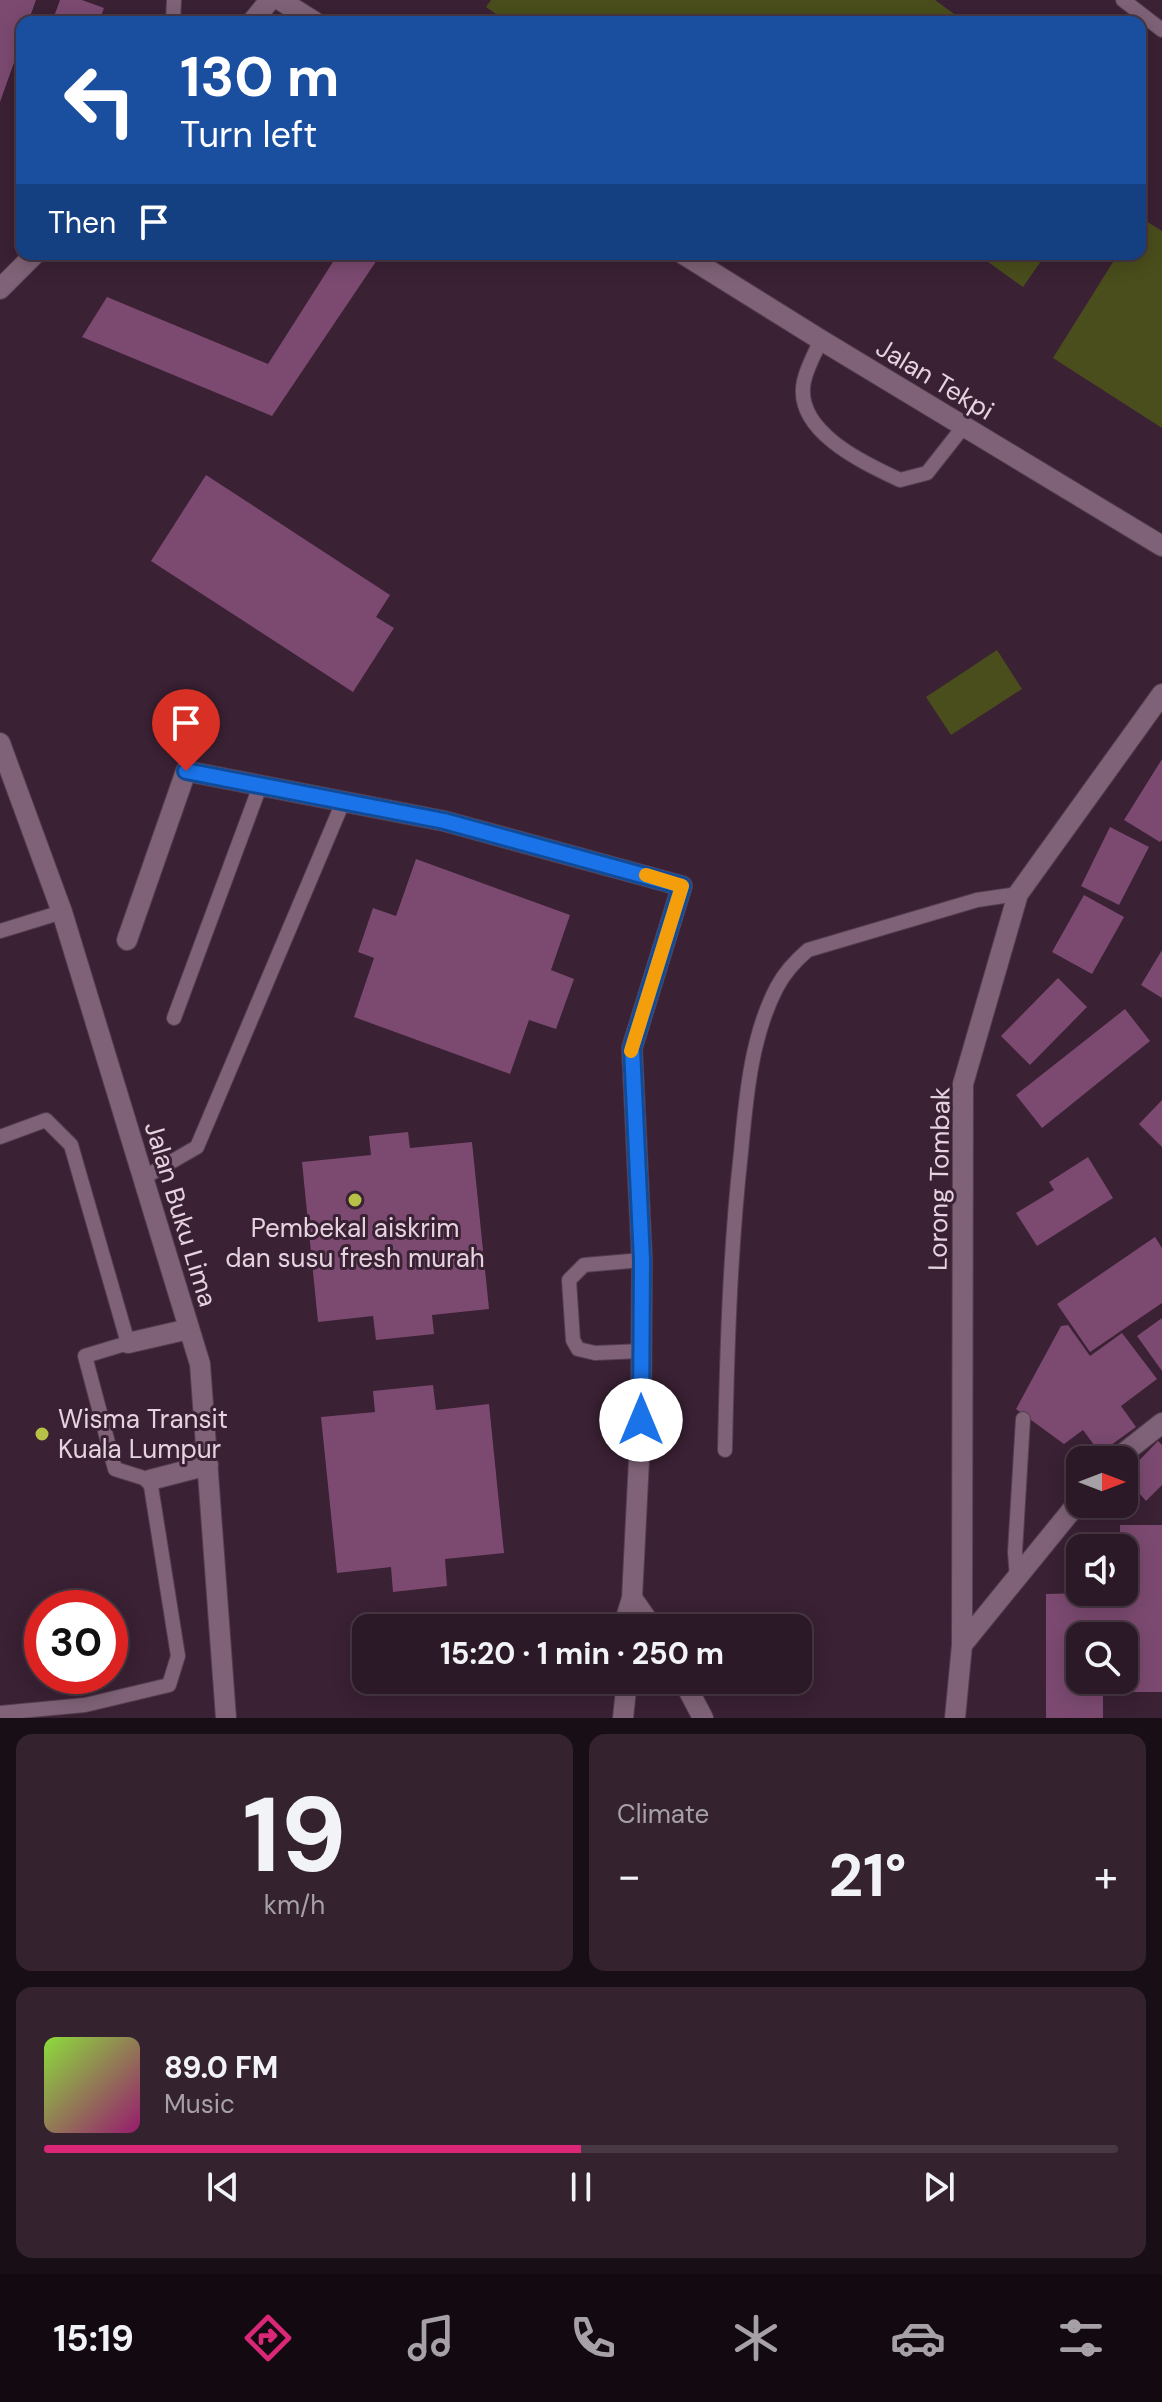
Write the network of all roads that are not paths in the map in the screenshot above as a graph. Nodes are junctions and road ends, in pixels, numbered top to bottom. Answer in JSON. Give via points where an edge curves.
{"nodes":[{"id":1,"x":270,"y":0,"type":"edge"},
{"id":2,"x":280,"y":0,"type":"edge"},
{"id":3,"x":1123,"y":0,"type":"edge"},
{"id":4,"x":257,"y":16,"type":"edge"},
{"id":5,"x":305,"y":16,"type":"edge"},
{"id":6,"x":1144,"y":16,"type":"edge"},
{"id":7,"x":1146,"y":18,"type":"edge"},
{"id":8,"x":1162,"y":30,"type":"edge"},
{"id":9,"x":29,"y":260,"type":"edge"},
{"id":10,"x":693,"y":260,"type":"edge"},
{"id":11,"x":0,"y":289,"type":"edge"},
{"id":12,"x":821,"y":340,"type":"junction"},
{"id":13,"x":964,"y":426,"type":"junction"},
{"id":14,"x":1162,"y":546,"type":"edge"},
{"id":15,"x":1162,"y":694,"type":"edge"},
{"id":16,"x":0,"y":743,"type":"edge"},
{"id":17,"x":260,"y":786,"type":"junction"},
{"id":18,"x":343,"y":802,"type":"junction"},
{"id":19,"x":1018,"y":894,"type":"junction"},
{"id":20,"x":62,"y":912,"type":"junction"},
{"id":21,"x":0,"y":931,"type":"edge"},
{"id":22,"x":127,"y":940,"type":"dead end"},
{"id":23,"x":174,"y":1018,"type":"dead end"},
{"id":24,"x":0,"y":1137,"type":"edge"},
{"id":25,"x":143,"y":1178,"type":"junction"},
{"id":26,"x":642,"y":1260,"type":"junction"},
{"id":27,"x":189,"y":1329,"type":"junction"},
{"id":28,"x":128,"y":1343,"type":"junction"},
{"id":29,"x":642,"y":1351,"type":"junction"},
{"id":30,"x":1023,"y":1419,"type":"dead end"},
{"id":31,"x":1162,"y":1423,"type":"edge"},
{"id":32,"x":1133,"y":1446,"type":"edge"},
{"id":33,"x":725,"y":1450,"type":"dead end"},
{"id":34,"x":208,"y":1465,"type":"junction"},
{"id":35,"x":150,"y":1480,"type":"junction"},
{"id":36,"x":1066,"y":1517,"type":"edge"},
{"id":37,"x":1017,"y":1578,"type":"junction"},
{"id":38,"x":632,"y":1598,"type":"junction"},
{"id":39,"x":627,"y":1614,"type":"edge"},
{"id":40,"x":643,"y":1614,"type":"edge"},
{"id":41,"x":962,"y":1645,"type":"junction"},
{"id":42,"x":626,"y":1694,"type":"edge"},
{"id":43,"x":690,"y":1694,"type":"edge"},
{"id":44,"x":0,"y":1713,"type":"edge"},
{"id":45,"x":226,"y":1718,"type":"edge"},
{"id":46,"x":623,"y":1718,"type":"edge"},
{"id":47,"x":703,"y":1718,"type":"edge"},
{"id":48,"x":955,"y":1718,"type":"edge"}],
"edges":[{"from":1,"to":4,"type":"street"},
{"from":2,"to":5,"type":"street"},
{"from":3,"to":6,"type":"lane"},
{"from":7,"to":8,"type":"lane"},
{"from":9,"to":11,"type":"street"},
{"from":10,"to":12,"type":"street","name":"Jalan Tekpi"},
{"from":12,"to":13,"type":"street","name":"Jalan Tekpi"},
{"from":12,"to":13,"type":"lane","via":[[803,383],[807,413],[821,431],[866,464],[900,480],[927,473]]},
{"from":13,"to":14,"type":"street","name":"Jalan Tekpi"},
{"from":15,"to":19,"type":"street","name":"Lorong Tombak"},
{"from":16,"to":20,"type":"street","name":"Jalan Buku Lima"},
{"from":17,"to":18,"type":"street"},
{"from":17,"to":22,"type":"street","via":[[186,771]]},
{"from":17,"to":23,"type":"lane"},
{"from":18,"to":25,"type":"lane","via":[[197,1147]]},
{"from":18,"to":26,"type":"street","via":[[444,821],[682,886],[632,1048]]},
{"from":19,"to":33,"type":"lane","via":[[977,900],[808,950],[777,986],[762,1024],[746,1104],[736,1194]]},
{"from":19,"to":41,"type":"street","name":"Lorong Tombak","via":[[963,1084]]},
{"from":20,"to":21,"type":"lane"},
{"from":20,"to":25,"type":"street","name":"Jalan Buku Lima"},
{"from":24,"to":28,"type":"lane","via":[[46,1120],[71,1145]]},
{"from":25,"to":27,"type":"street","name":"Jalan Buku Lima"},
{"from":26,"to":29,"type":"street"},
{"from":26,"to":29,"type":"lane","via":[[584,1265],[569,1280],[578,1349]]},
{"from":27,"to":28,"type":"street"},
{"from":27,"to":34,"type":"street","name":"Jalan Buku Lima","via":[[200,1364]]},
{"from":28,"to":35,"type":"lane","via":[[85,1356],[115,1469]]},
{"from":29,"to":38,"type":"street"},
{"from":30,"to":37,"type":"lane"},
{"from":31,"to":32,"type":"street"},
{"from":34,"to":35,"type":"street"},
{"from":34,"to":45,"type":"street","name":"Jalan Buku Lima"},
{"from":35,"to":44,"type":"lane","via":[[178,1656],[169,1685],[85,1705]]},
{"from":36,"to":37,"type":"street"},
{"from":37,"to":41,"type":"street"},
{"from":38,"to":39,"type":"street"},
{"from":38,"to":40,"type":"street"},
{"from":41,"to":48,"type":"street","name":"Lorong Tombak"},
{"from":42,"to":46,"type":"street"},
{"from":43,"to":47,"type":"street"}]}
